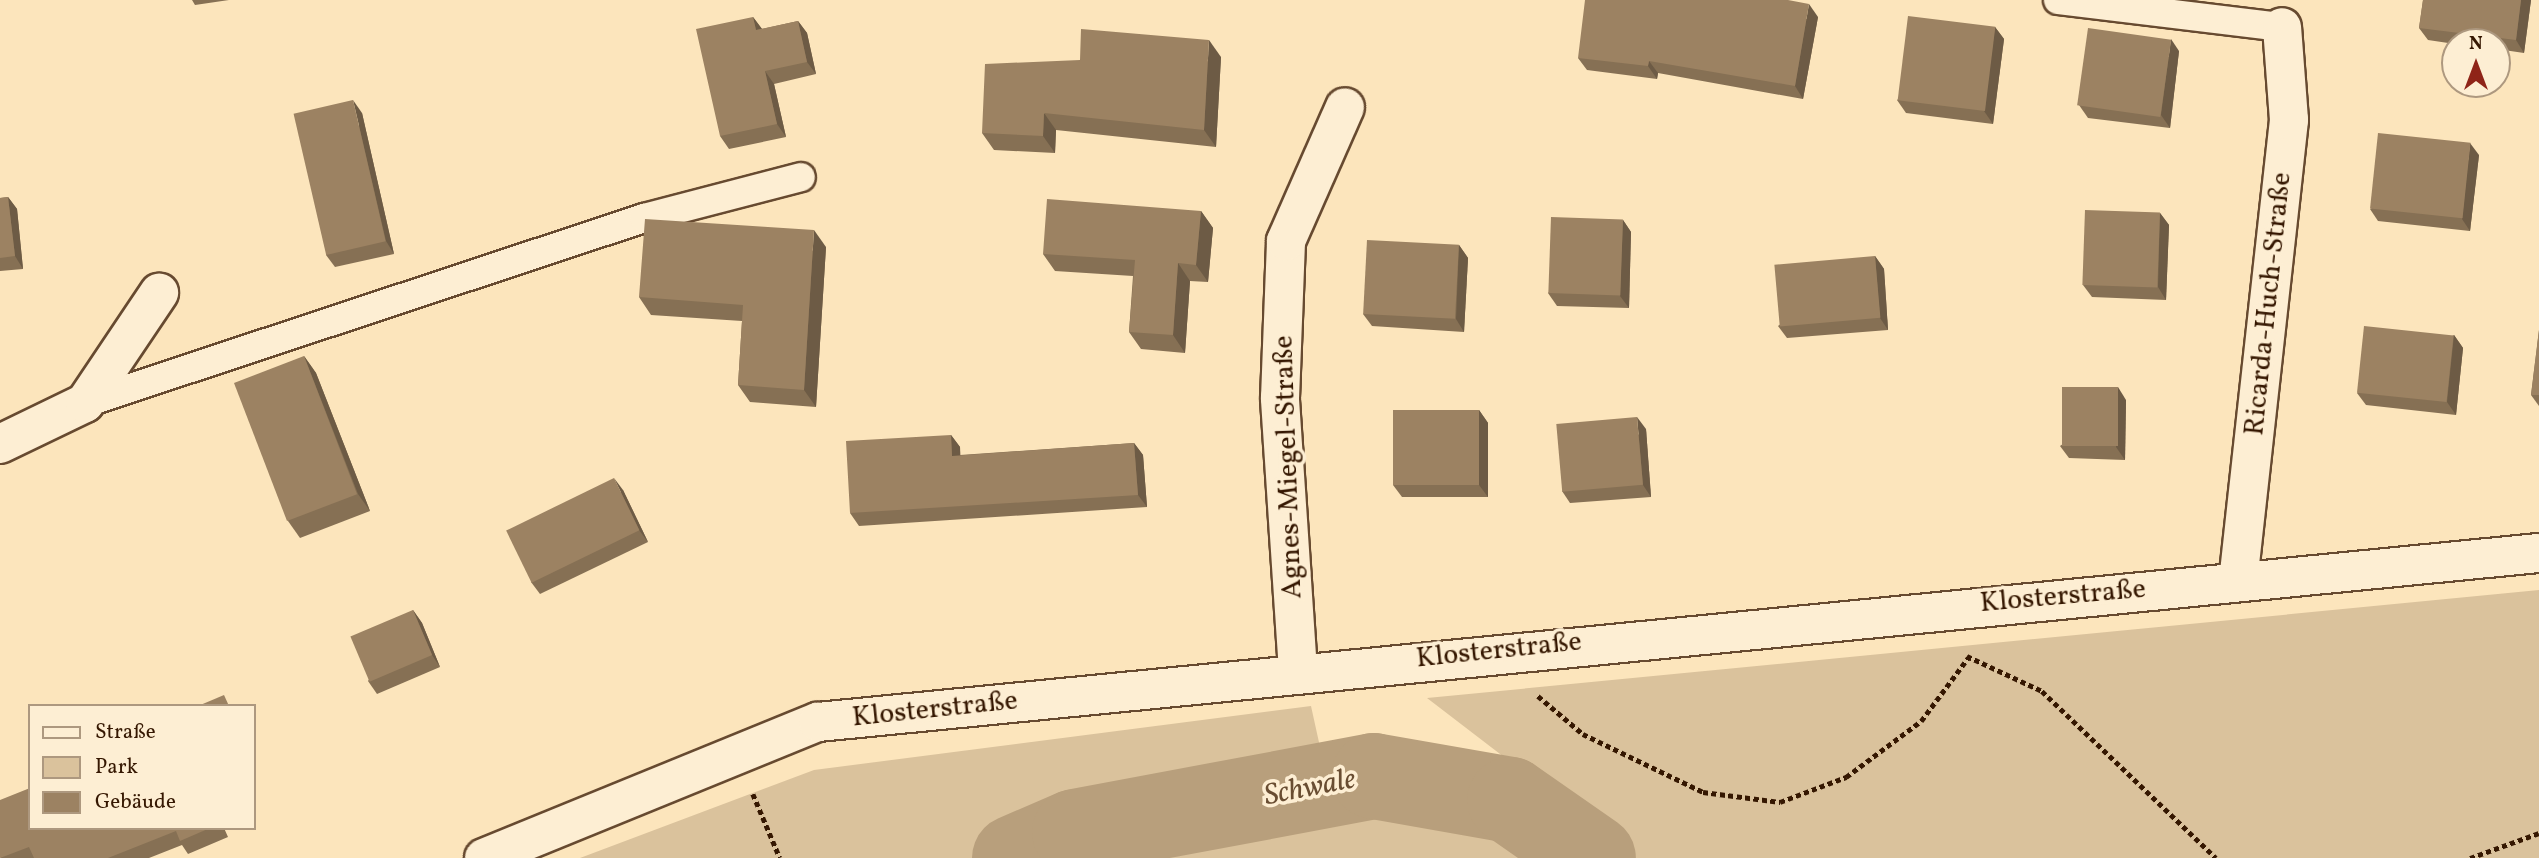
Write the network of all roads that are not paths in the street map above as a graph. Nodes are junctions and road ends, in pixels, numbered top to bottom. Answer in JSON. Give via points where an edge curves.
{"nodes":[{"id":1,"x":2058,"y":0,"type":"edge"},
{"id":2,"x":2282,"y":27,"type":"joint"},
{"id":3,"x":1346,"y":107,"type":"dead end"},
{"id":4,"x":801,"y":177,"type":"dead end"},
{"id":5,"x":159,"y":293,"type":"dead end"},
{"id":6,"x":85,"y":403,"type":"junction"},
{"id":7,"x":0,"y":443,"type":"edge"},
{"id":8,"x":2539,"y":553,"type":"edge"},
{"id":9,"x":2238,"y":582,"type":"junction"},
{"id":10,"x":1298,"y":671,"type":"junction"},
{"id":11,"x":484,"y":858,"type":"edge"}],
"edges":[{"from":1,"to":2,"type":"lane"},
{"from":2,"to":9,"type":"street","name":"Ricarda-Huch-Straße","via":[[2289,120]]},
{"from":3,"to":10,"type":"street","name":"Agnes-Miegel-Straße","via":[[1286,241],[1280,398]]},
{"from":4,"to":6,"type":"lane","via":[[644,218]]},
{"from":5,"to":6,"type":"street"},
{"from":6,"to":7,"type":"street"},
{"from":8,"to":9,"type":"street","name":"Klosterstraße"},
{"from":9,"to":10,"type":"street","name":"Klosterstraße"},
{"from":10,"to":11,"type":"street","name":"Klosterstraße","via":[[818,722]]}]}
